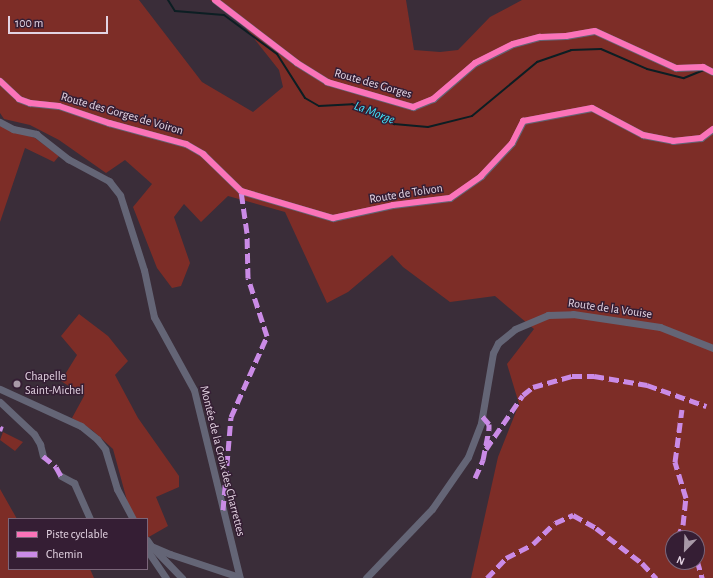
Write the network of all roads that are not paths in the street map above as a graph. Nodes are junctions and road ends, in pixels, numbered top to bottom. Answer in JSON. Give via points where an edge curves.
{"nodes":[{"id":1,"x":215,"y":0,"type":"edge"},
{"id":2,"x":713,"y":72,"type":"edge"},
{"id":3,"x":0,"y":81,"type":"edge"},
{"id":4,"x":0,"y":122,"type":"edge"},
{"id":5,"x":713,"y":128,"type":"edge"},
{"id":6,"x":230,"y":183,"type":"joint"},
{"id":7,"x":713,"y":348,"type":"edge"},
{"id":8,"x":0,"y":389,"type":"edge"},
{"id":9,"x":0,"y":402,"type":"edge"},
{"id":10,"x":42,"y":456,"type":"dead end"},
{"id":11,"x":62,"y":476,"type":"dead end"},
{"id":12,"x":90,"y":518,"type":"edge"},
{"id":13,"x":132,"y":518,"type":"edge"},
{"id":14,"x":148,"y":545,"type":"edge"},
{"id":15,"x":166,"y":578,"type":"edge"},
{"id":16,"x":182,"y":578,"type":"edge"},
{"id":17,"x":239,"y":578,"type":"edge"},
{"id":18,"x":366,"y":578,"type":"edge"}],
"edges":[{"from":1,"to":2,"type":"street","name":"Route des Gorges","via":[[326,82],[413,107],[434,99],[475,63],[513,44],[540,37],[595,31],[676,68],[704,67]]},
{"from":3,"to":6,"type":"street","name":"Route des Gorges de Voiron","via":[[19,99],[30,103],[59,106],[186,144],[203,154]]},
{"from":4,"to":17,"type":"street","name":"Montée de la Croix des Charrettes","via":[[13,129],[36,134],[68,159],[109,181],[120,195],[144,270],[154,317],[194,390]]},
{"from":5,"to":6,"type":"street","name":"Route de Tolvon","via":[[701,138],[673,141],[644,135],[592,108],[523,121],[512,143],[481,176],[450,198],[393,204],[333,218],[241,191]]},
{"from":7,"to":18,"type":"street","name":"Route de la Vouise","via":[[660,327],[573,314],[548,315],[515,328],[498,343],[493,353],[481,424],[468,457],[432,509]]},
{"from":8,"to":13,"type":"street","via":[[81,426],[97,440],[105,449],[117,489]]},
{"from":9,"to":10,"type":"street","via":[[34,434],[40,444]]},
{"from":11,"to":12,"type":"street","via":[[74,483]]},
{"from":14,"to":15,"type":"street"},
{"from":14,"to":16,"type":"street"},
{"from":14,"to":17,"type":"street"}]}
